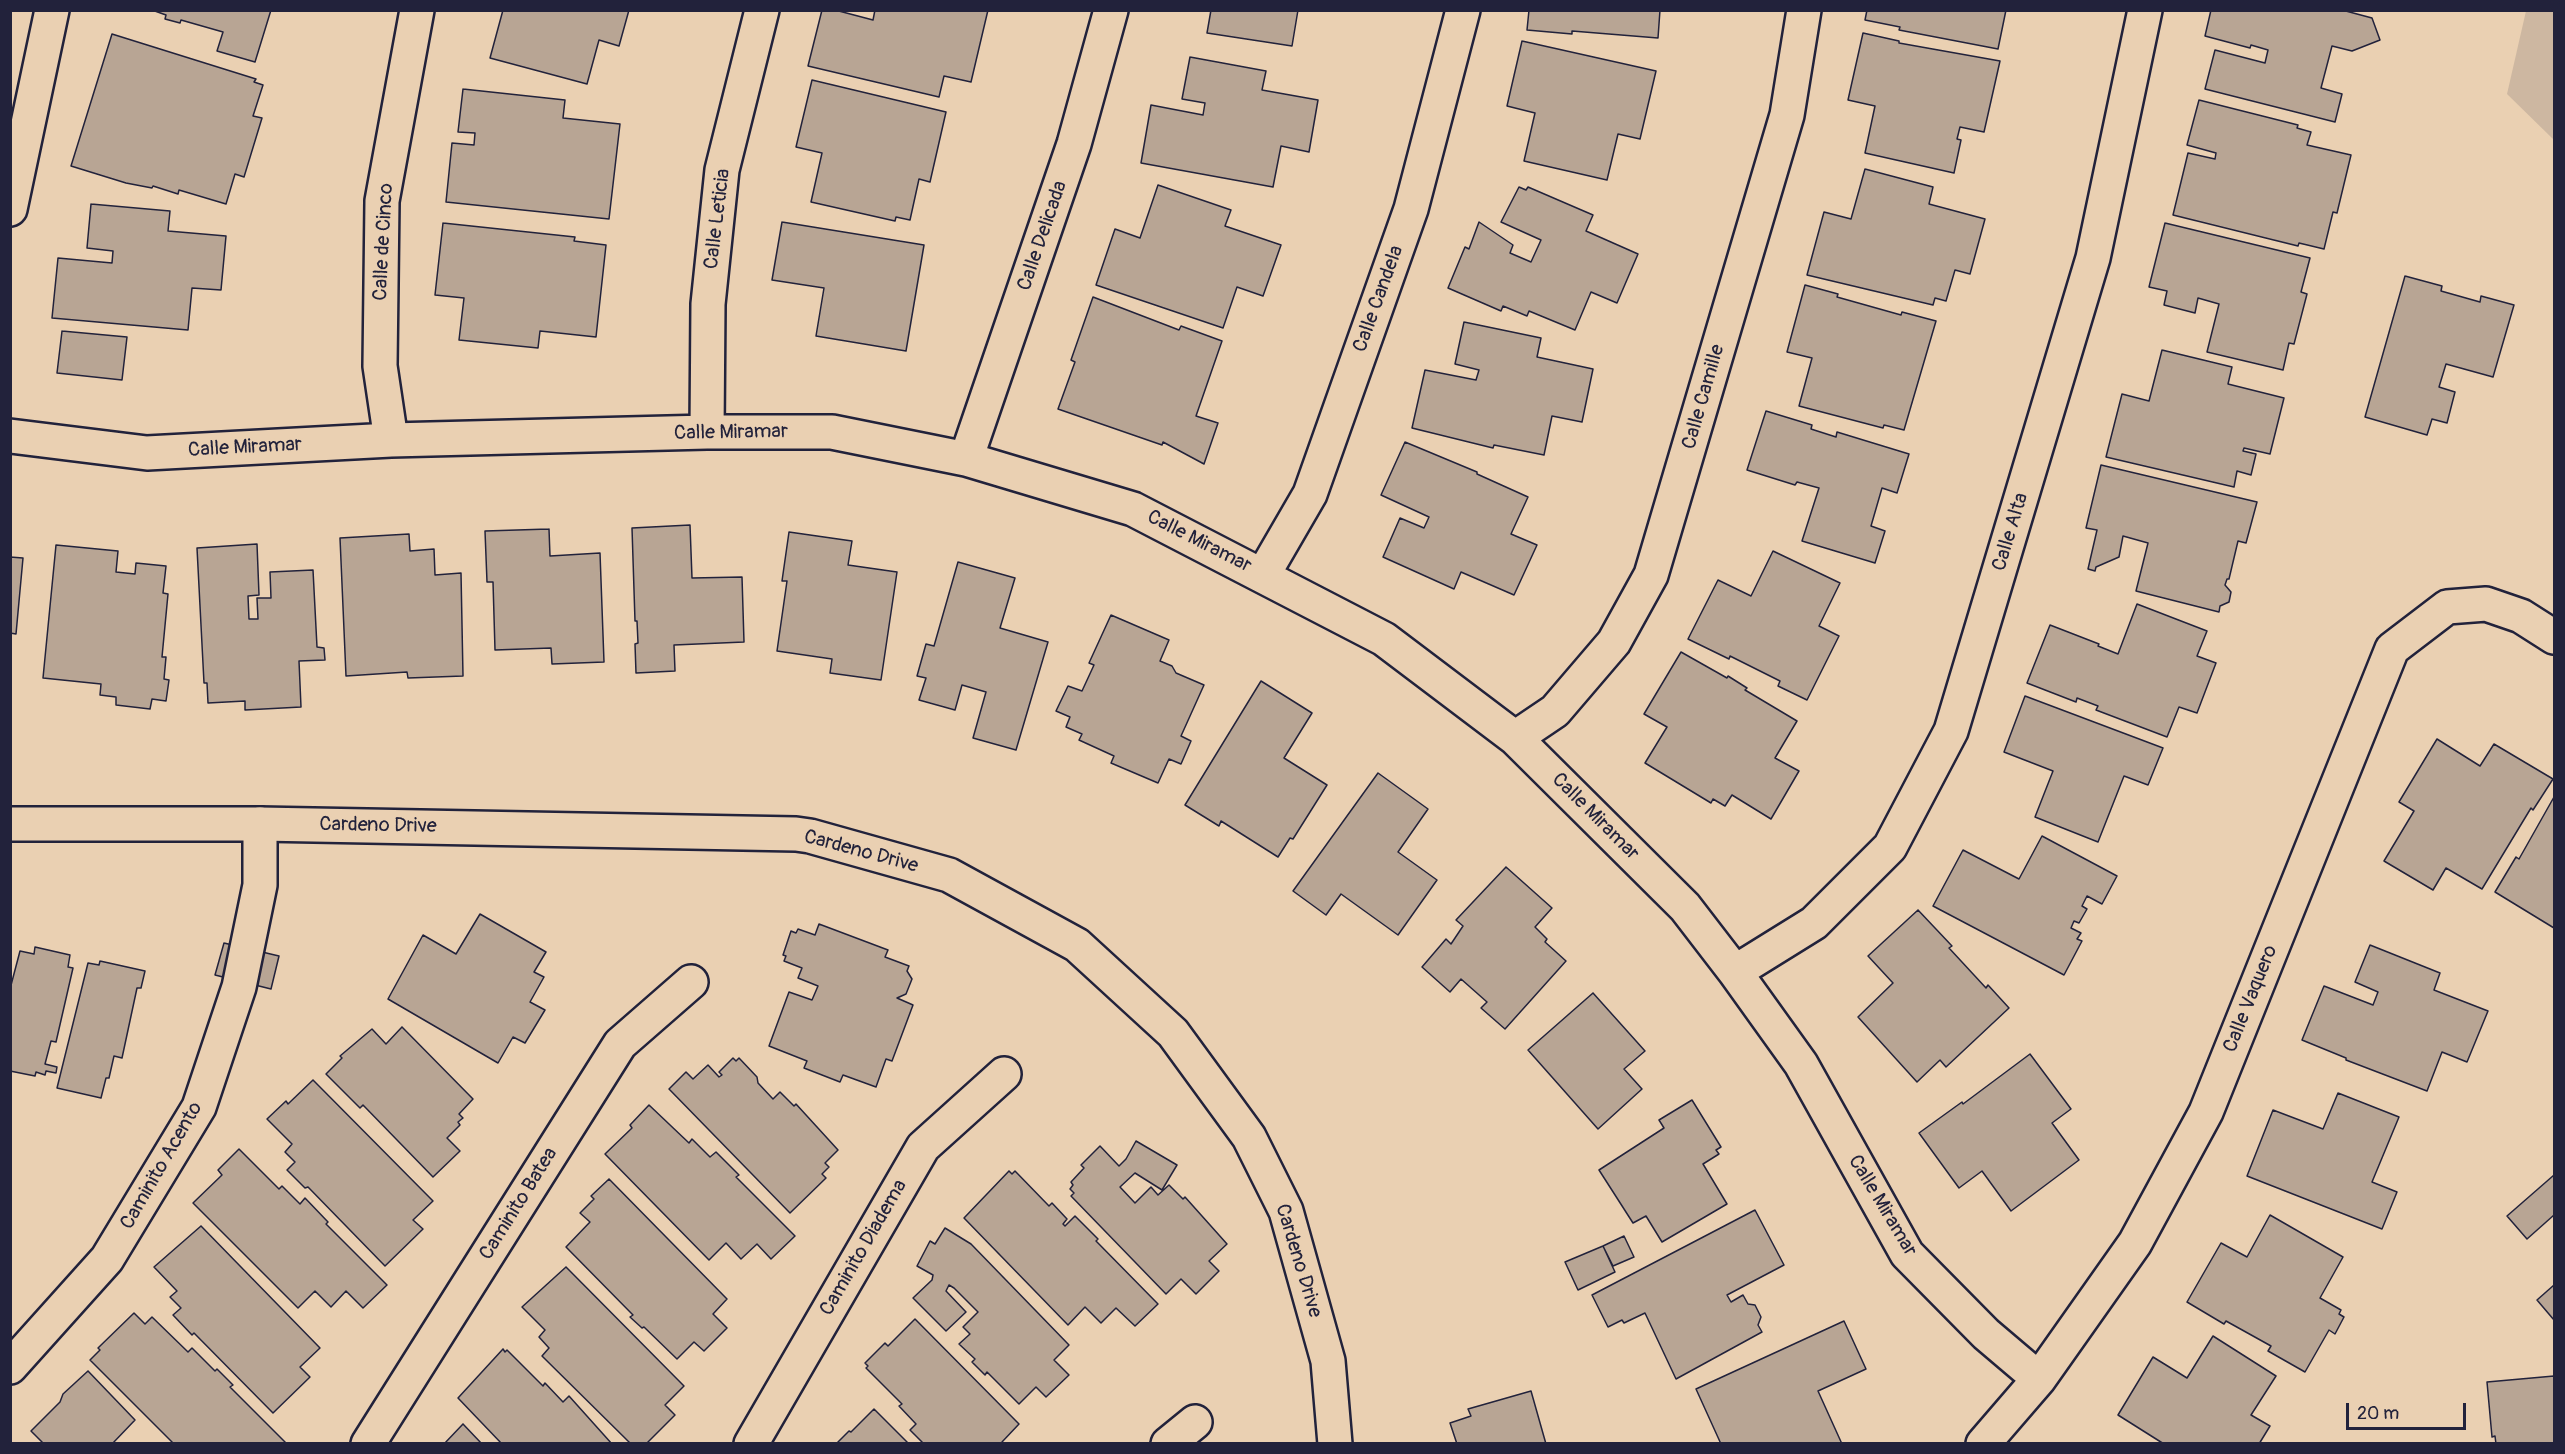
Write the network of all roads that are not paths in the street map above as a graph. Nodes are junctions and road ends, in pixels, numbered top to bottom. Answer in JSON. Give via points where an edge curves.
{"nodes":[{"id":1,"x":52,"y":10,"type":"edge"},
{"id":2,"x":417,"y":10,"type":"edge"},
{"id":3,"x":762,"y":10,"type":"edge"},
{"id":4,"x":1111,"y":10,"type":"edge"},
{"id":5,"x":1463,"y":10,"type":"edge"},
{"id":6,"x":1804,"y":10,"type":"edge"},
{"id":7,"x":2145,"y":10,"type":"edge"},
{"id":8,"x":10,"y":209,"type":"edge"},
{"id":9,"x":707,"y":432,"type":"junction"},
{"id":10,"x":10,"y":436,"type":"edge"},
{"id":11,"x":392,"y":440,"type":"junction"},
{"id":12,"x":966,"y":459,"type":"junction"},
{"id":13,"x":1263,"y":575,"type":"junction"},
{"id":14,"x":2554,"y":637,"type":"edge"},
{"id":15,"x":1515,"y":738,"type":"junction"},
{"id":16,"x":10,"y":824,"type":"edge"},
{"id":17,"x":261,"y":824,"type":"junction"},
{"id":18,"x":1735,"y":972,"type":"junction"},
{"id":19,"x":691,"y":982,"type":"dead end"},
{"id":20,"x":1004,"y":1074,"type":"dead end"},
{"id":21,"x":10,"y":1367,"type":"edge"},
{"id":22,"x":2039,"y":1379,"type":"junction"},
{"id":23,"x":1195,"y":1422,"type":"dead end"},
{"id":24,"x":368,"y":1443,"type":"edge"},
{"id":25,"x":751,"y":1443,"type":"edge"},
{"id":26,"x":1168,"y":1443,"type":"edge"},
{"id":27,"x":1335,"y":1443,"type":"edge"},
{"id":28,"x":1983,"y":1443,"type":"edge"}],
"edges":[{"from":1,"to":8,"type":"street"},
{"from":2,"to":11,"type":"street","name":"Calle de Cinco","via":[[382,201],[380,366]]},
{"from":3,"to":9,"type":"street","name":"Calle Leticia","via":[[722,170],[708,304]]},
{"from":4,"to":12,"type":"street","name":"Calle Delicada","via":[[1074,144]]},
{"from":5,"to":13,"type":"street","name":"Calle Candela","via":[[1411,208],[1318,472],[1310,494]]},
{"from":6,"to":15,"type":"street","name":"Calle Camille","via":[[1787,115],[1651,575],[1614,642],[1555,711]]},
{"from":7,"to":18,"type":"street","name":"Calle Alta","via":[[2093,258],[1951,730],[1890,847],[1814,923]]},
{"from":9,"to":11,"type":"street","name":"Calle Miramar"},
{"from":9,"to":12,"type":"street","name":"Calle Miramar","via":[[832,432]]},
{"from":10,"to":11,"type":"street","name":"Calle Miramar","via":[[147,453]]},
{"from":12,"to":13,"type":"street","name":"Calle Miramar","via":[[1133,509]]},
{"from":13,"to":15,"type":"street","name":"Calle Miramar","via":[[1384,639]]},
{"from":14,"to":22,"type":"street","name":"Calle Vaquero","via":[[2521,616],[2486,604],[2446,607],[2391,649],[2206,1112],[2135,1243]]},
{"from":15,"to":18,"type":"street","name":"Calle Miramar","via":[[1685,907]]},
{"from":16,"to":17,"type":"street","name":"Cardeno Drive"},
{"from":17,"to":21,"type":"street","name":"Caminito Acento","via":[[260,885],[239,987],[199,1107],[107,1259]]},
{"from":17,"to":27,"type":"street","name":"Cardeno Drive","via":[[810,836],[949,875],[1077,945],[1173,1033],[1249,1137],[1286,1211],[1328,1361]]},
{"from":18,"to":22,"type":"street","name":"Calle Miramar","via":[[1801,1064],[1907,1254],[1986,1334]]},
{"from":19,"to":24,"type":"street","name":"Caminito Batea","via":[[620,1044]]},
{"from":20,"to":25,"type":"street","name":"Caminito Diadema","via":[[923,1147]]},
{"from":22,"to":28,"type":"street","name":"Calle Vaquero"},
{"from":23,"to":26,"type":"street"}]}
